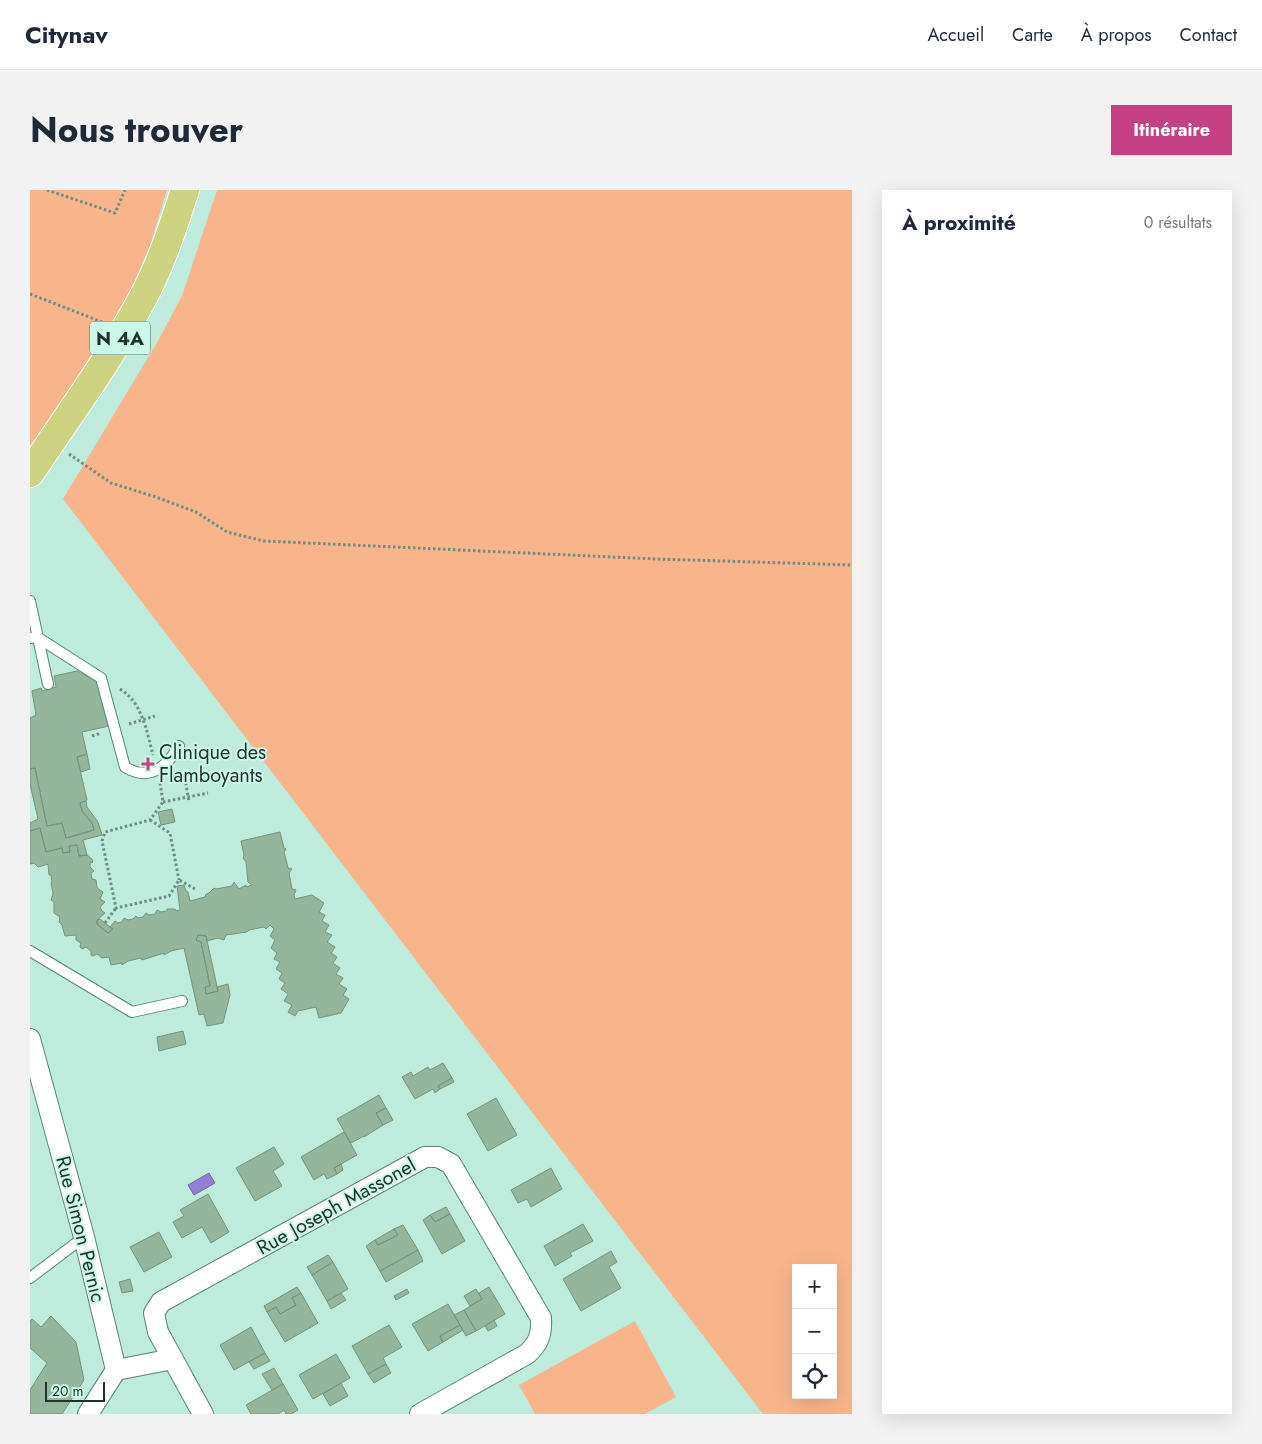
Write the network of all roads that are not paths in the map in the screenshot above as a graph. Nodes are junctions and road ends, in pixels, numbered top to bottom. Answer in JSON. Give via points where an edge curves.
{"nodes":[{"id":1,"x":185,"y":190,"type":"edge"},
{"id":2,"x":30,"y":473,"type":"edge"},
{"id":3,"x":30,"y":601,"type":"edge"},
{"id":4,"x":33,"y":637,"type":"edge"},
{"id":5,"x":48,"y":684,"type":"dead end"},
{"id":6,"x":179,"y":746,"type":"dead end"},
{"id":7,"x":30,"y":951,"type":"edge"},
{"id":8,"x":182,"y":1001,"type":"dead end"},
{"id":9,"x":30,"y":1039,"type":"edge"},
{"id":10,"x":84,"y":1237,"type":"junction"},
{"id":11,"x":30,"y":1278,"type":"edge"},
{"id":12,"x":173,"y":1359,"type":"junction"},
{"id":13,"x":116,"y":1370,"type":"junction"},
{"id":14,"x":88,"y":1414,"type":"edge"},
{"id":15,"x":203,"y":1414,"type":"edge"},
{"id":16,"x":420,"y":1414,"type":"edge"}],
"edges":[{"from":1,"to":2,"type":"main road","number":"N 4A","via":[[165,250],[124,331]]},
{"from":3,"to":4,"type":"lane"},
{"from":4,"to":5,"type":"lane"},
{"from":4,"to":6,"type":"lane","via":[[101,678],[125,767],[134,772],[158,770],[171,760]]},
{"from":7,"to":8,"type":"lane","via":[[132,1012]]},
{"from":9,"to":10,"type":"street","name":"Rue Simon Pernic"},
{"from":10,"to":11,"type":"lane"},
{"from":10,"to":13,"type":"street","name":"Rue Simon Pernic"},
{"from":12,"to":13,"type":"street"},
{"from":12,"to":15,"type":"street","name":"Rue Joseph Massonel"},
{"from":12,"to":16,"type":"street","name":"Rue Joseph Massonel","via":[[158,1332],[154,1313],[161,1302],[425,1156],[438,1156],[451,1164],[541,1318],[542,1332],[528,1354]]},
{"from":13,"to":14,"type":"street"}]}
